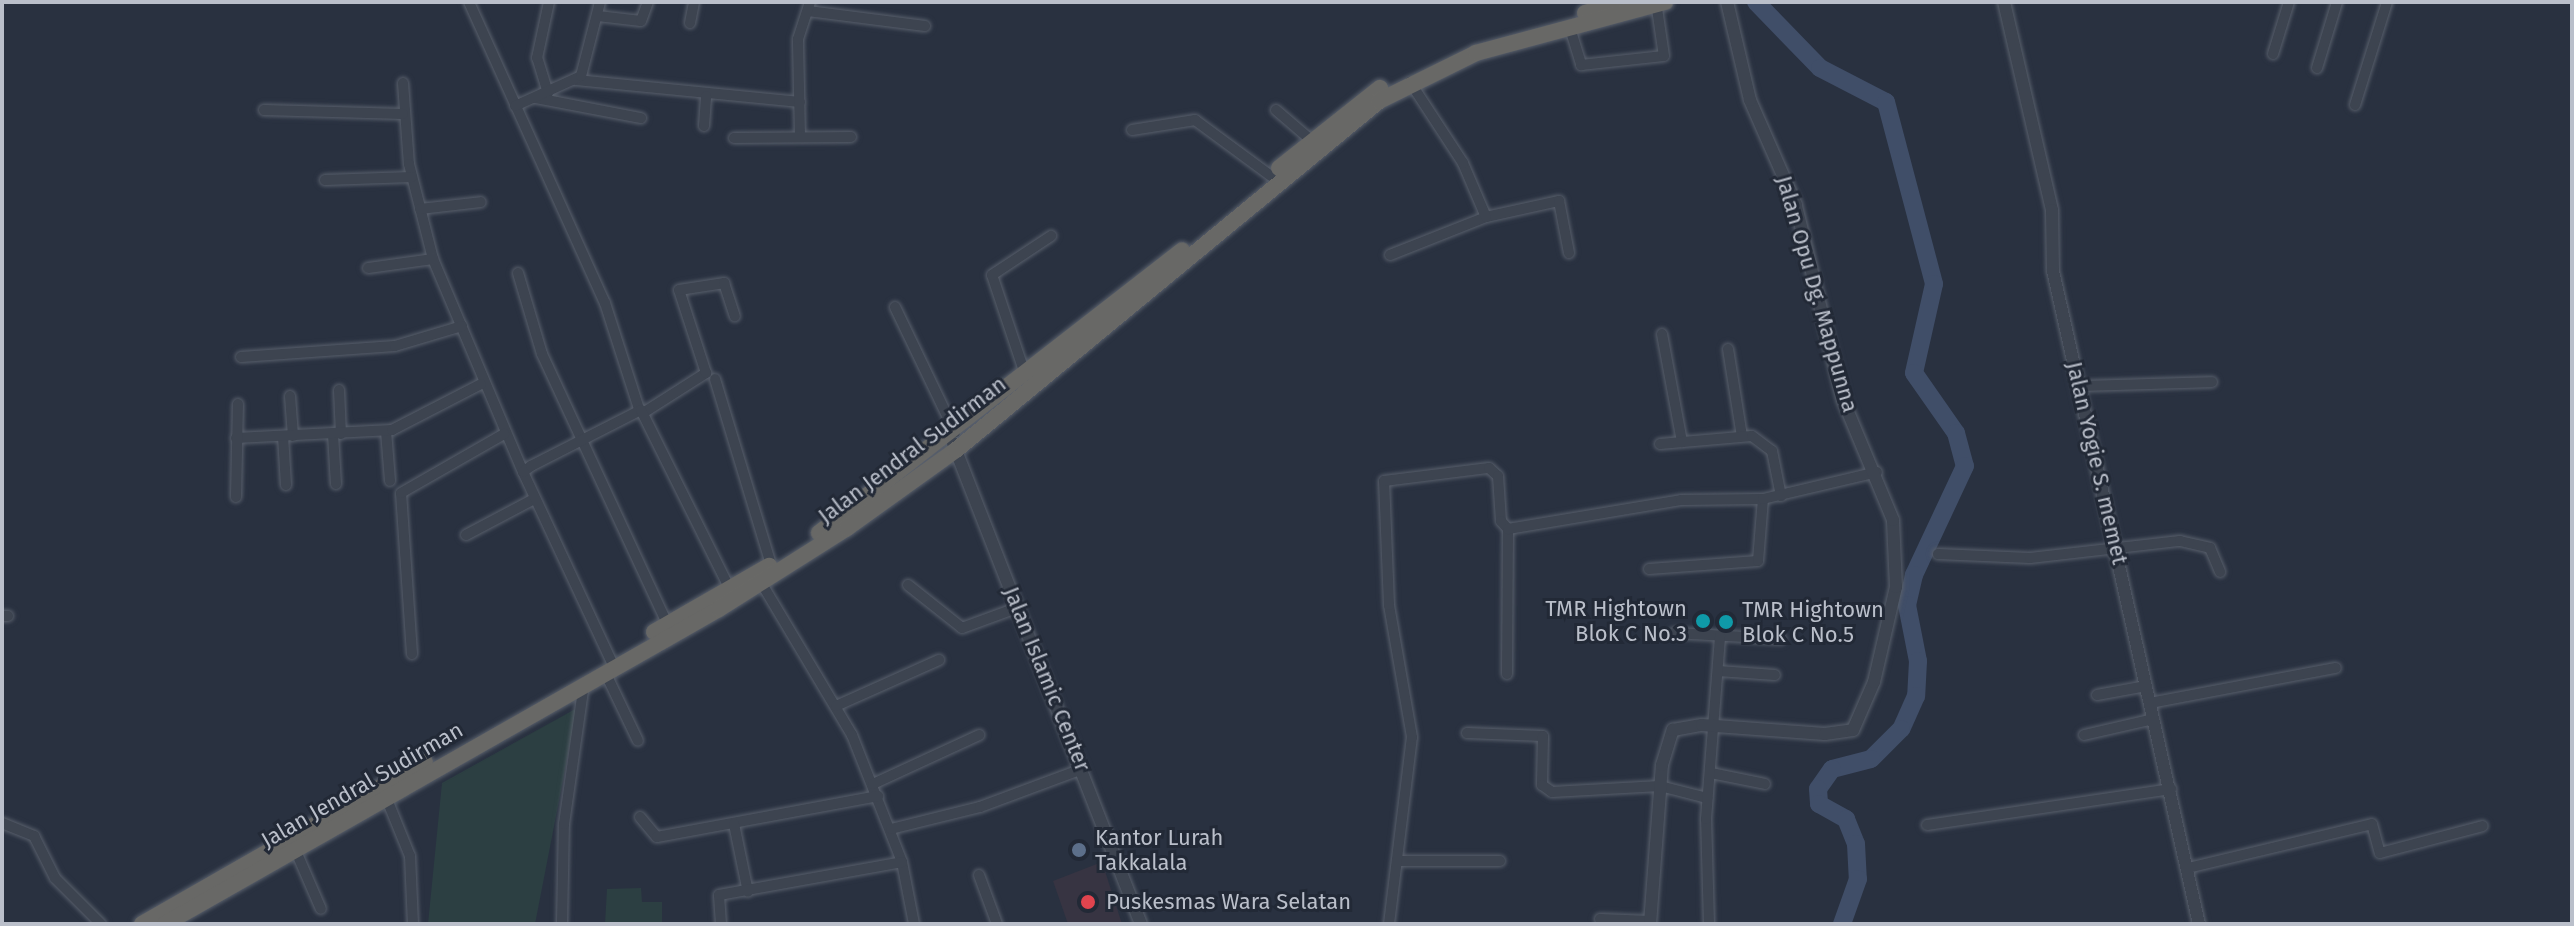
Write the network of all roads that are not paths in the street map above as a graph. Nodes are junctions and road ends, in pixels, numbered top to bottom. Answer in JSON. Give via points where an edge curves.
{"nodes":[{"id":1,"x":469,"y":2,"type":"edge"},
{"id":2,"x":549,"y":2,"type":"edge"},
{"id":3,"x":600,"y":2,"type":"edge"},
{"id":4,"x":648,"y":2,"type":"edge"},
{"id":5,"x":694,"y":2,"type":"edge"},
{"id":6,"x":1623,"y":2,"type":"edge"},
{"id":7,"x":1727,"y":2,"type":"edge"},
{"id":8,"x":2004,"y":2,"type":"edge"},
{"id":9,"x":2289,"y":2,"type":"edge"},
{"id":10,"x":2387,"y":2,"type":"edge"},
{"id":11,"x":1659,"y":3,"type":"edge"},
{"id":12,"x":2335,"y":3,"type":"edge"},
{"id":13,"x":809,"y":6,"type":"edge"},
{"id":14,"x":598,"y":16,"type":"junction"},
{"id":15,"x":690,"y":23,"type":"dead end"},
{"id":16,"x":925,"y":26,"type":"dead end"},
{"id":17,"x":1570,"y":28,"type":"junction"},
{"id":18,"x":2273,"y":54,"type":"dead end"},
{"id":19,"x":2317,"y":68,"type":"dead end"},
{"id":20,"x":576,"y":80,"type":"junction"},
{"id":21,"x":1410,"y":82,"type":"junction"},
{"id":22,"x":403,"y":83,"type":"dead end"},
{"id":23,"x":548,"y":93,"type":"junction"},
{"id":24,"x":706,"y":96,"type":"junction"},
{"id":25,"x":536,"y":98,"type":"junction"},
{"id":26,"x":800,"y":102,"type":"junction"},
{"id":27,"x":2355,"y":105,"type":"dead end"},
{"id":28,"x":515,"y":106,"type":"junction"},
{"id":29,"x":264,"y":110,"type":"dead end"},
{"id":30,"x":1276,"y":110,"type":"dead end"},
{"id":31,"x":403,"y":114,"type":"junction"},
{"id":32,"x":641,"y":118,"type":"dead end"},
{"id":33,"x":704,"y":126,"type":"dead end"},
{"id":34,"x":1132,"y":130,"type":"dead end"},
{"id":35,"x":800,"y":137,"type":"junction"},
{"id":36,"x":851,"y":137,"type":"dead end"},
{"id":37,"x":734,"y":138,"type":"dead end"},
{"id":38,"x":1311,"y":140,"type":"junction"},
{"id":39,"x":1271,"y":176,"type":"junction"},
{"id":40,"x":412,"y":177,"type":"junction"},
{"id":41,"x":325,"y":180,"type":"dead end"},
{"id":42,"x":481,"y":202,"type":"dead end"},
{"id":43,"x":420,"y":209,"type":"junction"},
{"id":44,"x":1486,"y":217,"type":"junction"},
{"id":45,"x":1051,"y":236,"type":"dead end"},
{"id":46,"x":1569,"y":253,"type":"dead end"},
{"id":47,"x":1390,"y":255,"type":"dead end"},
{"id":48,"x":433,"y":259,"type":"junction"},
{"id":49,"x":368,"y":268,"type":"dead end"},
{"id":50,"x":518,"y":273,"type":"dead end"},
{"id":51,"x":895,"y":307,"type":"dead end"},
{"id":52,"x":735,"y":316,"type":"dead end"},
{"id":53,"x":462,"y":326,"type":"junction"},
{"id":54,"x":1662,"y":334,"type":"dead end"},
{"id":55,"x":1728,"y":349,"type":"dead end"},
{"id":56,"x":241,"y":357,"type":"dead end"},
{"id":57,"x":1025,"y":374,"type":"junction"},
{"id":58,"x":715,"y":379,"type":"dead end"},
{"id":59,"x":2212,"y":382,"type":"dead end"},
{"id":60,"x":481,"y":384,"type":"junction"},
{"id":61,"x":2079,"y":386,"type":"junction"},
{"id":62,"x":339,"y":390,"type":"dead end"},
{"id":63,"x":290,"y":396,"type":"dead end"},
{"id":64,"x":238,"y":404,"type":"dead end"},
{"id":65,"x":641,"y":411,"type":"junction"},
{"id":66,"x":386,"y":431,"type":"junction"},
{"id":67,"x":337,"y":434,"type":"junction"},
{"id":68,"x":504,"y":434,"type":"junction"},
{"id":69,"x":288,"y":436,"type":"junction"},
{"id":70,"x":1742,"y":436,"type":"junction"},
{"id":71,"x":236,"y":438,"type":"junction"},
{"id":72,"x":583,"y":439,"type":"junction"},
{"id":73,"x":953,"y":439,"type":"junction"},
{"id":74,"x":1682,"y":442,"type":"junction"},
{"id":75,"x":1660,"y":444,"type":"dead end"},
{"id":76,"x":523,"y":472,"type":"junction"},
{"id":77,"x":1877,"y":472,"type":"junction"},
{"id":78,"x":390,"y":481,"type":"dead end"},
{"id":79,"x":336,"y":484,"type":"dead end"},
{"id":80,"x":286,"y":485,"type":"dead end"},
{"id":81,"x":1781,"y":496,"type":"junction"},
{"id":82,"x":236,"y":497,"type":"dead end"},
{"id":83,"x":534,"y":499,"type":"junction"},
{"id":84,"x":1763,"y":499,"type":"junction"},
{"id":85,"x":1508,"y":529,"type":"junction"},
{"id":86,"x":466,"y":535,"type":"dead end"},
{"id":87,"x":2117,"y":549,"type":"junction"},
{"id":88,"x":1938,"y":554,"type":"dead end"},
{"id":89,"x":1649,"y":569,"type":"dead end"},
{"id":90,"x":2220,"y":572,"type":"dead end"},
{"id":91,"x":763,"y":574,"type":"junction"},
{"id":92,"x":908,"y":585,"type":"dead end"},
{"id":93,"x":730,"y":589,"type":"junction"},
{"id":94,"x":1019,"y":607,"type":"junction"},
{"id":95,"x":668,"y":625,"type":"junction"},
{"id":96,"x":1674,"y":633,"type":"dead end"},
{"id":97,"x":1720,"y":636,"type":"junction"},
{"id":98,"x":1781,"y":639,"type":"dead end"},
{"id":99,"x":412,"y":654,"type":"dead end"},
{"id":100,"x":939,"y":660,"type":"dead end"},
{"id":101,"x":610,"y":665,"type":"junction"},
{"id":102,"x":2336,"y":668,"type":"dead end"},
{"id":103,"x":1718,"y":671,"type":"junction"},
{"id":104,"x":1507,"y":674,"type":"dead end"},
{"id":105,"x":1775,"y":675,"type":"dead end"},
{"id":106,"x":584,"y":684,"type":"junction"},
{"id":107,"x":2146,"y":686,"type":"junction"},
{"id":108,"x":2097,"y":695,"type":"dead end"},
{"id":109,"x":2150,"y":703,"type":"junction"},
{"id":110,"x":836,"y":706,"type":"junction"},
{"id":111,"x":2154,"y":719,"type":"junction"},
{"id":112,"x":1714,"y":725,"type":"junction"},
{"id":113,"x":1467,"y":733,"type":"dead end"},
{"id":114,"x":979,"y":735,"type":"dead end"},
{"id":115,"x":2084,"y":735,"type":"dead end"},
{"id":116,"x":638,"y":741,"type":"dead end"},
{"id":117,"x":1082,"y":769,"type":"junction"},
{"id":118,"x":1711,"y":773,"type":"junction"},
{"id":119,"x":873,"y":784,"type":"junction"},
{"id":120,"x":1765,"y":784,"type":"dead end"},
{"id":121,"x":1660,"y":786,"type":"junction"},
{"id":122,"x":2171,"y":789,"type":"junction"},
{"id":123,"x":878,"y":796,"type":"junction"},
{"id":124,"x":386,"y":797,"type":"junction"},
{"id":125,"x":1707,"y":798,"type":"junction"},
{"id":126,"x":640,"y":817,"type":"dead end"},
{"id":127,"x":2,"y":823,"type":"edge"},
{"id":128,"x":734,"y":824,"type":"junction"},
{"id":129,"x":1927,"y":825,"type":"dead end"},
{"id":130,"x":2483,"y":826,"type":"dead end"},
{"id":131,"x":891,"y":829,"type":"junction"},
{"id":132,"x":295,"y":849,"type":"junction"},
{"id":133,"x":1400,"y":861,"type":"junction"},
{"id":134,"x":1500,"y":861,"type":"dead end"},
{"id":135,"x":902,"y":862,"type":"junction"},
{"id":136,"x":2188,"y":868,"type":"junction"},
{"id":137,"x":979,"y":875,"type":"dead end"},
{"id":138,"x":748,"y":892,"type":"junction"},
{"id":139,"x":321,"y":909,"type":"dead end"},
{"id":140,"x":1600,"y":919,"type":"dead end"},
{"id":141,"x":1650,"y":923,"type":"edge"},
{"id":142,"x":101,"y":924,"type":"edge"},
{"id":143,"x":142,"y":924,"type":"edge"},
{"id":144,"x":165,"y":924,"type":"edge"},
{"id":145,"x":413,"y":924,"type":"edge"},
{"id":146,"x":562,"y":924,"type":"edge"},
{"id":147,"x":721,"y":924,"type":"edge"},
{"id":148,"x":914,"y":924,"type":"edge"},
{"id":149,"x":997,"y":924,"type":"edge"},
{"id":150,"x":1141,"y":924,"type":"edge"},
{"id":151,"x":1389,"y":924,"type":"edge"},
{"id":152,"x":1709,"y":924,"type":"edge"},
{"id":153,"x":2199,"y":924,"type":"edge"}],
"edges":[{"from":1,"to":28,"type":"street"},
{"from":2,"to":23,"type":"street","via":[[537,58]]},
{"from":3,"to":14,"type":"street"},
{"from":4,"to":14,"type":"street","via":[[641,21]]},
{"from":5,"to":15,"type":"street"},
{"from":6,"to":38,"type":"highway","name":"Jalan Jendral Sudirman","via":[[1436,58],[1360,100]]},
{"from":7,"to":77,"type":"street","name":"Jalan Opu Dg. Mappunna","via":[[1754,113],[1796,205],[1843,400]]},
{"from":8,"to":61,"type":"street","name":"Jalan Yogie S. memet","via":[[2052,210],[2053,271]]},
{"from":9,"to":18,"type":"street"},
{"from":10,"to":27,"type":"street"},
{"from":11,"to":17,"type":"highway","name":"Jalan Jendral Sudirman"},
{"from":11,"to":17,"type":"street","via":[[1664,56],[1581,65]]},
{"from":12,"to":19,"type":"street"},
{"from":13,"to":16,"type":"street"},
{"from":13,"to":26,"type":"street","via":[[798,39]]},
{"from":14,"to":20,"type":"street"},
{"from":17,"to":21,"type":"highway","name":"Jalan Jendral Sudirman","via":[[1476,53]]},
{"from":20,"to":23,"type":"street"},
{"from":20,"to":24,"type":"street"},
{"from":21,"to":44,"type":"street","via":[[1468,171]]},
{"from":21,"to":73,"type":"highway","name":"Jalan Jendral Sudirman","via":[[1348,124]]},
{"from":22,"to":31,"type":"street"},
{"from":23,"to":25,"type":"street"},
{"from":24,"to":26,"type":"street"},
{"from":24,"to":33,"type":"street"},
{"from":25,"to":28,"type":"street"},
{"from":25,"to":32,"type":"street"},
{"from":26,"to":35,"type":"street"},
{"from":28,"to":65,"type":"street","via":[[605,303]]},
{"from":29,"to":31,"type":"street"},
{"from":30,"to":38,"type":"street"},
{"from":31,"to":40,"type":"street"},
{"from":34,"to":39,"type":"street","via":[[1195,120]]},
{"from":35,"to":36,"type":"street"},
{"from":35,"to":37,"type":"street"},
{"from":38,"to":39,"type":"highway","name":"Jalan Jendral Sudirman"},
{"from":39,"to":57,"type":"highway","name":"Jalan Jendral Sudirman"},
{"from":40,"to":41,"type":"street"},
{"from":40,"to":43,"type":"street"},
{"from":42,"to":43,"type":"street"},
{"from":43,"to":48,"type":"street"},
{"from":44,"to":46,"type":"street","via":[[1559,201]]},
{"from":44,"to":47,"type":"street"},
{"from":45,"to":57,"type":"street","via":[[992,275]]},
{"from":48,"to":49,"type":"street"},
{"from":48,"to":53,"type":"street"},
{"from":50,"to":72,"type":"street","via":[[542,354]]},
{"from":51,"to":73,"type":"street"},
{"from":52,"to":65,"type":"street","via":[[724,283],[679,290],[706,373]]},
{"from":53,"to":56,"type":"street","via":[[395,346]]},
{"from":53,"to":60,"type":"street"},
{"from":54,"to":74,"type":"street"},
{"from":55,"to":70,"type":"street"},
{"from":57,"to":73,"type":"highway","name":"Jalan Jendral Sudirman"},
{"from":58,"to":91,"type":"street"},
{"from":59,"to":61,"type":"street"},
{"from":60,"to":66,"type":"street"},
{"from":60,"to":68,"type":"street"},
{"from":61,"to":87,"type":"street","name":"Jalan Yogie S. memet"},
{"from":62,"to":67,"type":"street"},
{"from":63,"to":69,"type":"street"},
{"from":64,"to":71,"type":"street"},
{"from":65,"to":72,"type":"street"},
{"from":65,"to":93,"type":"street"},
{"from":66,"to":67,"type":"street"},
{"from":66,"to":78,"type":"street"},
{"from":67,"to":69,"type":"street"},
{"from":67,"to":79,"type":"street"},
{"from":68,"to":76,"type":"street"},
{"from":68,"to":99,"type":"street","via":[[401,493]]},
{"from":69,"to":71,"type":"street"},
{"from":69,"to":80,"type":"street"},
{"from":70,"to":74,"type":"street"},
{"from":70,"to":81,"type":"street","via":[[1772,451]]},
{"from":71,"to":82,"type":"street"},
{"from":72,"to":76,"type":"street"},
{"from":72,"to":95,"type":"street"},
{"from":73,"to":91,"type":"highway","name":"Jalan Jendral Sudirman"},
{"from":73,"to":94,"type":"street","name":"Jalan Islamic Center"},
{"from":74,"to":75,"type":"street"},
{"from":76,"to":83,"type":"street"},
{"from":77,"to":81,"type":"street"},
{"from":77,"to":112,"type":"street","name":"Jalan Opu Dg. Mappunna","via":[[1895,530],[1897,574],[1859,723],[1835,735]]},
{"from":81,"to":84,"type":"street"},
{"from":83,"to":86,"type":"street"},
{"from":83,"to":101,"type":"street"},
{"from":84,"to":85,"type":"street","via":[[1681,500]]},
{"from":84,"to":89,"type":"street","via":[[1761,552],[1751,565]]},
{"from":85,"to":104,"type":"street"},
{"from":85,"to":133,"type":"street","via":[[1501,521],[1498,476],[1489,468],[1384,481],[1389,605],[1412,731]]},
{"from":87,"to":88,"type":"street","via":[[2008,559]]},
{"from":87,"to":90,"type":"street","via":[[2191,542],[2210,548]]},
{"from":87,"to":107,"type":"street","name":"Jalan Yogie S. memet"},
{"from":91,"to":93,"type":"highway","name":"Jalan Jendral Sudirman"},
{"from":91,"to":101,"type":"highway","name":"Jalan Jendral Sudirman"},
{"from":91,"to":110,"type":"street"},
{"from":92,"to":94,"type":"street","via":[[962,628]]},
{"from":93,"to":95,"type":"highway","name":"Jalan Jendral Sudirman"},
{"from":94,"to":117,"type":"street","name":"Jalan Islamic Center"},
{"from":95,"to":101,"type":"highway","name":"Jalan Jendral Sudirman"},
{"from":96,"to":97,"type":"street"},
{"from":97,"to":98,"type":"street"},
{"from":97,"to":103,"type":"street"},
{"from":100,"to":110,"type":"street"},
{"from":101,"to":106,"type":"highway","name":"Jalan Jendral Sudirman"},
{"from":101,"to":116,"type":"street"},
{"from":101,"to":143,"type":"highway","name":"Jalan Jendral Sudirman"},
{"from":102,"to":109,"type":"street"},
{"from":103,"to":105,"type":"street"},
{"from":103,"to":112,"type":"street"},
{"from":106,"to":124,"type":"highway","name":"Jalan Jendral Sudirman"},
{"from":106,"to":146,"type":"street","via":[[564,824]]},
{"from":107,"to":108,"type":"street"},
{"from":107,"to":109,"type":"street","name":"Jalan Yogie S. memet"},
{"from":109,"to":111,"type":"street","name":"Jalan Yogie S. memet"},
{"from":110,"to":119,"type":"street"},
{"from":111,"to":115,"type":"street"},
{"from":111,"to":122,"type":"street","name":"Jalan Yogie S. memet"},
{"from":112,"to":118,"type":"street"},
{"from":112,"to":121,"type":"street","name":"Jalan Opu Dg. Mappunna","via":[[1673,730]]},
{"from":113,"to":121,"type":"street","via":[[1543,736],[1542,785],[1552,792]]},
{"from":114,"to":119,"type":"street"},
{"from":117,"to":131,"type":"street","via":[[980,807]]},
{"from":117,"to":150,"type":"street","name":"Jalan Islamic Center"},
{"from":118,"to":120,"type":"street"},
{"from":118,"to":125,"type":"street"},
{"from":119,"to":123,"type":"street"},
{"from":121,"to":125,"type":"street"},
{"from":121,"to":141,"type":"street","name":"Jalan Opu Dg. Mappunna"},
{"from":122,"to":129,"type":"street"},
{"from":122,"to":136,"type":"street","name":"Jalan Yogie S. memet"},
{"from":123,"to":128,"type":"street"},
{"from":123,"to":131,"type":"street"},
{"from":124,"to":132,"type":"highway","name":"Jalan Jendral Sudirman"},
{"from":124,"to":145,"type":"street","via":[[410,856]]},
{"from":125,"to":152,"type":"street"},
{"from":126,"to":128,"type":"street","via":[[653,837]]},
{"from":127,"to":142,"type":"street","via":[[34,836],[55,878]]},
{"from":128,"to":138,"type":"street"},
{"from":130,"to":136,"type":"street","via":[[2380,853],[2372,824]]},
{"from":131,"to":135,"type":"street"},
{"from":132,"to":139,"type":"street"},
{"from":132,"to":144,"type":"highway","name":"Jalan Jendral Sudirman"},
{"from":133,"to":134,"type":"street"},
{"from":133,"to":151,"type":"street"},
{"from":135,"to":138,"type":"street"},
{"from":135,"to":148,"type":"street"},
{"from":136,"to":153,"type":"street","name":"Jalan Yogie S. memet"},
{"from":137,"to":149,"type":"street"},
{"from":138,"to":147,"type":"street","via":[[717,896]]},
{"from":140,"to":141,"type":"street"}]}
